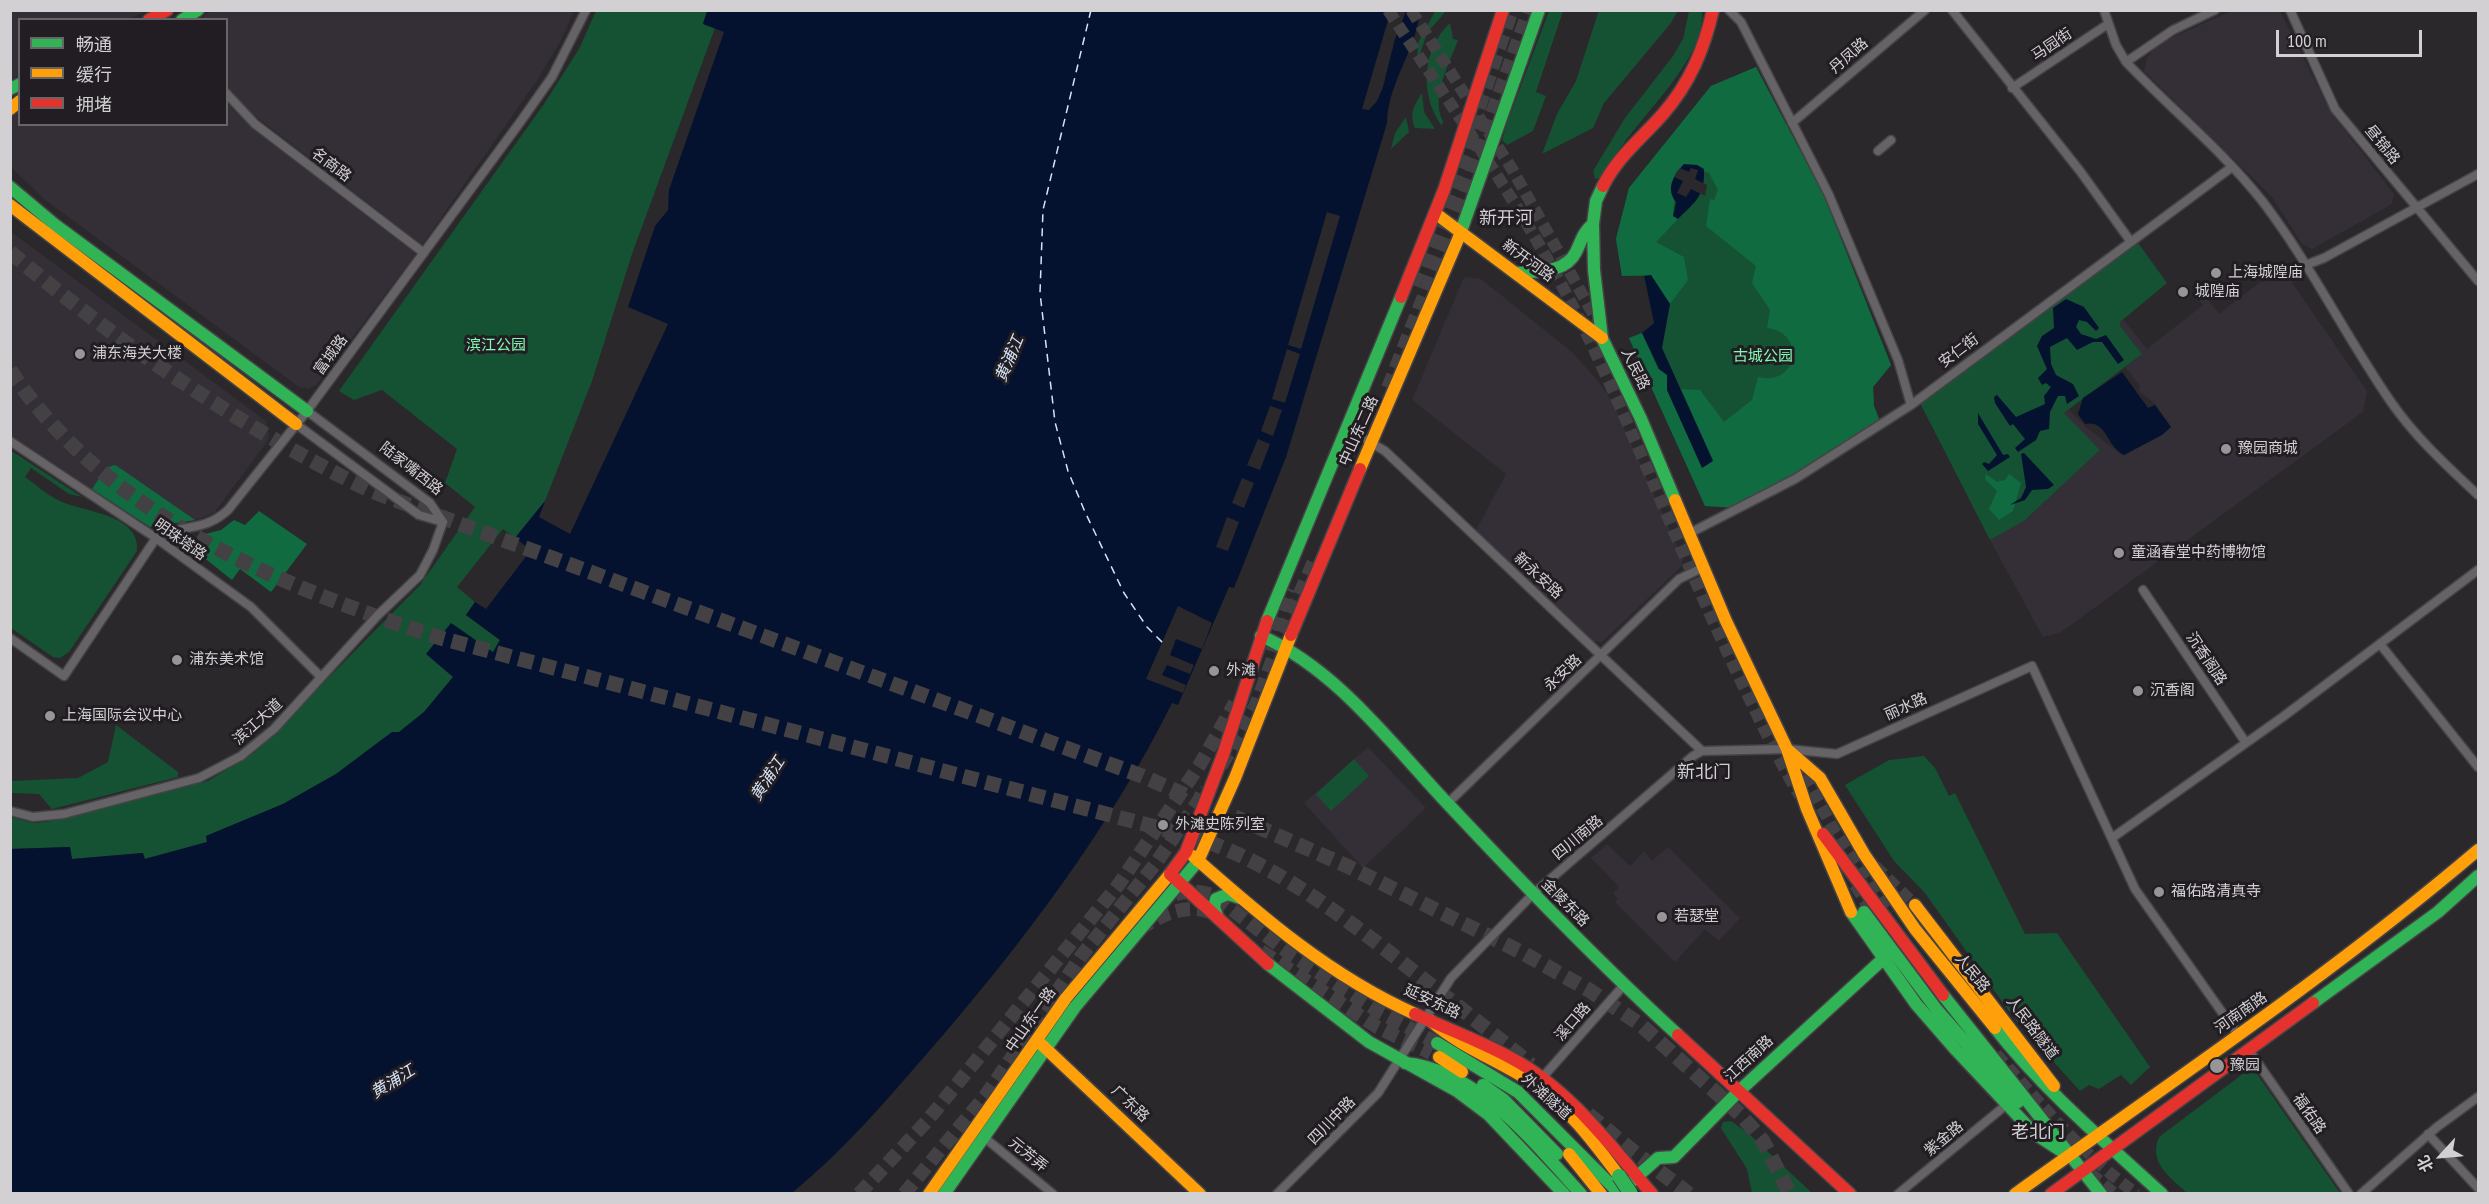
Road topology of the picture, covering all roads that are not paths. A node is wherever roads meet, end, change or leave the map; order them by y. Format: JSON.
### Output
{"nodes":[{"id":1,"x":167,"y":10,"type":"edge"},
{"id":2,"x":198,"y":10,"type":"edge"},
{"id":3,"x":586,"y":10,"type":"edge"},
{"id":4,"x":1503,"y":10,"type":"edge"},
{"id":5,"x":1539,"y":10,"type":"edge"},
{"id":6,"x":1713,"y":10,"type":"edge"},
{"id":7,"x":1730,"y":10,"type":"edge"},
{"id":8,"x":1925,"y":10,"type":"edge"},
{"id":9,"x":1952,"y":10,"type":"edge"},
{"id":10,"x":2104,"y":10,"type":"edge"},
{"id":11,"x":2215,"y":10,"type":"edge"},
{"id":12,"x":2290,"y":10,"type":"edge"},
{"id":13,"x":153,"y":18,"type":"edge"},
{"id":14,"x":184,"y":18,"type":"edge"},
{"id":15,"x":2108,"y":24,"type":"junction"},
{"id":16,"x":2126,"y":62,"type":"junction"},
{"id":17,"x":2012,"y":88,"type":"junction"},
{"id":18,"x":15,"y":93,"type":"edge"},
{"id":19,"x":228,"y":95,"type":"edge"},
{"id":20,"x":10,"y":109,"type":"edge"},
{"id":21,"x":1792,"y":123,"type":"junction"},
{"id":22,"x":1891,"y":140,"type":"dead end"},
{"id":23,"x":1878,"y":151,"type":"dead end"},
{"id":24,"x":2232,"y":167,"type":"junction"},
{"id":25,"x":2478,"y":174,"type":"edge"},
{"id":26,"x":12,"y":192,"type":"edge"},
{"id":27,"x":2416,"y":208,"type":"junction"},
{"id":28,"x":1435,"y":213,"type":"junction"},
{"id":29,"x":1593,"y":224,"type":"junction"},
{"id":30,"x":1461,"y":232,"type":"junction"},
{"id":31,"x":2131,"y":242,"type":"junction"},
{"id":32,"x":424,"y":253,"type":"junction"},
{"id":33,"x":2306,"y":265,"type":"junction"},
{"id":34,"x":1516,"y":273,"type":"junction"},
{"id":35,"x":2478,"y":281,"type":"edge"},
{"id":36,"x":1602,"y":338,"type":"junction"},
{"id":37,"x":1911,"y":405,"type":"junction"},
{"id":38,"x":307,"y":411,"type":"junction"},
{"id":39,"x":296,"y":424,"type":"junction"},
{"id":40,"x":1348,"y":429,"type":"junction"},
{"id":41,"x":10,"y":441,"type":"edge"},
{"id":42,"x":1373,"y":442,"type":"junction"},
{"id":43,"x":2478,"y":495,"type":"edge"},
{"id":44,"x":443,"y":522,"type":"junction"},
{"id":45,"x":1688,"y":534,"type":"junction"},
{"id":46,"x":156,"y":538,"type":"junction"},
{"id":47,"x":1702,"y":568,"type":"junction"},
{"id":48,"x":2478,"y":570,"type":"edge"},
{"id":49,"x":2143,"y":591,"type":"dead end"},
{"id":50,"x":1261,"y":636,"type":"junction"},
{"id":51,"x":10,"y":638,"type":"edge"},
{"id":52,"x":2380,"y":644,"type":"junction"},
{"id":53,"x":1286,"y":647,"type":"junction"},
{"id":54,"x":1602,"y":654,"type":"junction"},
{"id":55,"x":321,"y":677,"type":"junction"},
{"id":56,"x":2246,"y":743,"type":"junction"},
{"id":57,"x":1787,"y":748,"type":"junction"},
{"id":58,"x":1702,"y":751,"type":"junction"},
{"id":59,"x":2478,"y":767,"type":"edge"},
{"id":60,"x":1448,"y":803,"type":"junction"},
{"id":61,"x":1807,"y":809,"type":"junction"},
{"id":62,"x":10,"y":811,"type":"edge"},
{"id":63,"x":2112,"y":838,"type":"junction"},
{"id":64,"x":2478,"y":850,"type":"edge"},
{"id":65,"x":1186,"y":852,"type":"junction"},
{"id":66,"x":1198,"y":861,"type":"junction"},
{"id":67,"x":1170,"y":873,"type":"junction"},
{"id":68,"x":2478,"y":876,"type":"edge"},
{"id":69,"x":1180,"y":883,"type":"junction"},
{"id":70,"x":1533,"y":894,"type":"junction"},
{"id":71,"x":1241,"y":899,"type":"junction"},
{"id":72,"x":1915,"y":905,"type":"tunnel mouth"},
{"id":73,"x":1864,"y":912,"type":"dead end"},
{"id":74,"x":1221,"y":922,"type":"junction"},
{"id":75,"x":1883,"y":959,"type":"junction"},
{"id":76,"x":1624,"y":985,"type":"junction"},
{"id":77,"x":1427,"y":1019,"type":"junction"},
{"id":78,"x":2238,"y":1035,"type":"junction"},
{"id":79,"x":1041,"y":1044,"type":"junction"},
{"id":80,"x":2248,"y":1049,"type":"junction"},
{"id":81,"x":1437,"y":1050,"type":"junction"},
{"id":82,"x":1402,"y":1062,"type":"junction"},
{"id":83,"x":1533,"y":1082,"type":"junction"},
{"id":84,"x":1738,"y":1092,"type":"junction"},
{"id":85,"x":2478,"y":1096,"type":"edge"},
{"id":86,"x":1500,"y":1104,"type":"junction"},
{"id":87,"x":2007,"y":1105,"type":"junction"},
{"id":88,"x":2076,"y":1116,"type":"junction"},
{"id":89,"x":2428,"y":1134,"type":"junction"},
{"id":90,"x":2096,"y":1135,"type":"junction"},
{"id":91,"x":985,"y":1138,"type":"junction"},
{"id":92,"x":2111,"y":1149,"type":"junction"},
{"id":93,"x":2069,"y":1156,"type":"junction"},
{"id":94,"x":2082,"y":1171,"type":"junction"},
{"id":95,"x":1637,"y":1177,"type":"junction"},
{"id":96,"x":2478,"y":1188,"type":"edge"},
{"id":97,"x":2099,"y":1193,"type":"edge"},
{"id":98,"x":929,"y":1194,"type":"edge"},
{"id":99,"x":944,"y":1194,"type":"edge"},
{"id":100,"x":1053,"y":1194,"type":"edge"},
{"id":101,"x":1200,"y":1194,"type":"edge"},
{"id":102,"x":1277,"y":1194,"type":"edge"},
{"id":103,"x":1564,"y":1194,"type":"edge"},
{"id":104,"x":1581,"y":1194,"type":"edge"},
{"id":105,"x":1590,"y":1194,"type":"edge"},
{"id":106,"x":1601,"y":1194,"type":"edge"},
{"id":107,"x":1620,"y":1194,"type":"edge"},
{"id":108,"x":1631,"y":1194,"type":"edge"},
{"id":109,"x":1652,"y":1194,"type":"edge"},
{"id":110,"x":1850,"y":1194,"type":"edge"},
{"id":111,"x":1898,"y":1194,"type":"edge"},
{"id":112,"x":2015,"y":1194,"type":"edge"},
{"id":113,"x":2051,"y":1194,"type":"edge"},
{"id":114,"x":2162,"y":1194,"type":"edge"},
{"id":115,"x":2349,"y":1194,"type":"edge"},
{"id":116,"x":2361,"y":1194,"type":"edge"}],
"edges":[{"from":1,"to":13,"type":"main road"},
{"from":2,"to":14,"type":"main road"},
{"from":3,"to":32,"type":"street","name":"富城路"},
{"from":4,"to":28,"type":"main road","name":"中山东二路"},
{"from":5,"to":30,"type":"main road","name":"中山东二路"},
{"from":6,"to":29,"type":"main road","name":"人民路"},
{"from":7,"to":21,"type":"street"},
{"from":8,"to":21,"type":"street","name":"丹凤路"},
{"from":9,"to":17,"type":"street"},
{"from":10,"to":15,"type":"street"},
{"from":11,"to":16,"type":"street"},
{"from":12,"to":27,"type":"street","name":"昼锦路"},
{"from":15,"to":16,"type":"street"},
{"from":15,"to":17,"type":"street","name":"马园街"},
{"from":16,"to":24,"type":"street"},
{"from":17,"to":31,"type":"street"},
{"from":18,"to":20,"type":"main road"},
{"from":19,"to":32,"type":"street","name":"名商路"},
{"from":21,"to":37,"type":"street"},
{"from":22,"to":23,"type":"street"},
{"from":24,"to":31,"type":"street","name":"安仁街"},
{"from":24,"to":33,"type":"street"},
{"from":25,"to":27,"type":"street"},
{"from":26,"to":38,"type":"main road","name":"陆家嘴西路"},
{"from":26,"to":39,"type":"main road","name":"陆家嘴西路"},
{"from":27,"to":33,"type":"street"},
{"from":27,"to":35,"type":"street","name":"昼锦路"},
{"from":28,"to":30,"type":"main road","name":"新开河路"},
{"from":28,"to":40,"type":"main road","name":"中山东二路"},
{"from":29,"to":34,"type":"main road"},
{"from":29,"to":36,"type":"main road","name":"人民路"},
{"from":30,"to":34,"type":"main road","name":"新开河路"},
{"from":30,"to":42,"type":"main road","name":"中山东二路"},
{"from":31,"to":37,"type":"street","name":"安仁街"},
{"from":32,"to":38,"type":"street","name":"富城路"},
{"from":33,"to":43,"type":"street"},
{"from":34,"to":36,"type":"main road","name":"新开河路"},
{"from":36,"to":45,"type":"main road","name":"人民路"},
{"from":37,"to":45,"type":"street","name":"安仁街"},
{"from":38,"to":39,"type":"street","name":"富城路"},
{"from":38,"to":44,"type":"street","name":"陆家嘴西路"},
{"from":39,"to":44,"type":"street","name":"陆家嘴西路"},
{"from":39,"to":46,"type":"street","name":"富城路"},
{"from":40,"to":42,"type":"street","name":"新永安路"},
{"from":40,"to":50,"type":"main road","name":"中山东二路"},
{"from":41,"to":46,"type":"street","name":"明珠塔路"},
{"from":42,"to":53,"type":"main road","name":"中山东二路"},
{"from":42,"to":54,"type":"street","name":"新永安路"},
{"from":44,"to":55,"type":"street","name":"滨江大道"},
{"from":45,"to":47,"type":"main road","name":"人民路"},
{"from":46,"to":51,"type":"street"},
{"from":46,"to":55,"type":"street","name":"明珠塔路"},
{"from":47,"to":54,"type":"street","name":"永安路"},
{"from":47,"to":57,"type":"main road","name":"人民路"},
{"from":48,"to":52,"type":"street"},
{"from":49,"to":56,"type":"street","name":"沉香阁路"},
{"from":50,"to":53,"type":"main road","name":"金陵东路"},
{"from":50,"to":65,"type":"main road","name":"中山东二路"},
{"from":52,"to":56,"type":"street"},
{"from":52,"to":59,"type":"street"},
{"from":53,"to":60,"type":"main road","name":"金陵东路"},
{"from":53,"to":66,"type":"main road","name":"中山东二路"},
{"from":54,"to":58,"type":"street","name":"新永安路"},
{"from":54,"to":60,"type":"street","name":"永安路"},
{"from":55,"to":62,"type":"street","name":"滨江大道"},
{"from":56,"to":63,"type":"street"},
{"from":57,"to":58,"type":"street"},
{"from":57,"to":61,"type":"main road","name":"人民路"},
{"from":57,"to":63,"type":"street","name":"丽水路"},
{"from":57,"to":88,"type":"main road","name":"人民路"},
{"from":58,"to":70,"type":"street","name":"四川南路"},
{"from":60,"to":70,"type":"main road","name":"金陵东路"},
{"from":61,"to":75,"type":"main road","name":"人民路"},
{"from":61,"to":93,"type":"main road","name":"人民路"},
{"from":63,"to":78,"type":"street"},
{"from":64,"to":78,"type":"main road","name":"河南南路"},
{"from":65,"to":66,"type":"main road","name":"延安东路"},
{"from":65,"to":67,"type":"main road","name":"中山东一路"},
{"from":66,"to":69,"type":"main road","name":"中山东一路"},
{"from":66,"to":71,"type":"main road","name":"延安东路"},
{"from":67,"to":69,"type":"main road"},
{"from":67,"to":79,"type":"main road","name":"中山东一路"},
{"from":68,"to":80,"type":"main road"},
{"from":69,"to":74,"type":"main road"},
{"from":69,"to":79,"type":"main road","name":"中山东一路"},
{"from":70,"to":76,"type":"main road","name":"金陵东路"},
{"from":70,"to":77,"type":"street","name":"四川南路"},
{"from":71,"to":74,"type":"main road"},
{"from":71,"to":77,"type":"main road","name":"延安东路"},
{"from":72,"to":88,"type":"main road","name":"人民路隧道"},
{"from":73,"to":93,"type":"main road"},
{"from":74,"to":82,"type":"main road"},
{"from":75,"to":84,"type":"main road","name":"江西南路"},
{"from":75,"to":87,"type":"main road","name":"人民路"},
{"from":76,"to":83,"type":"street","name":"溪口路"},
{"from":76,"to":84,"type":"main road","name":"金陵东路"},
{"from":77,"to":82,"type":"street","name":"四川中路"},
{"from":77,"to":83,"type":"main road","name":"延安东路"},
{"from":78,"to":90,"type":"main road","name":"河南南路"},
{"from":79,"to":91,"type":"main road","name":"中山东一路"},
{"from":79,"to":98,"type":"main road","name":"中山东一路"},
{"from":79,"to":101,"type":"main road","name":"广东路"},
{"from":80,"to":92,"type":"main road"},
{"from":80,"to":115,"type":"street","name":"福佑路"},
{"from":81,"to":83,"type":"main road"},
{"from":81,"to":86,"type":"main road"},
{"from":81,"to":106,"type":"main road","name":"外滩隧道"},
{"from":81,"to":107,"type":"main road","name":"外滩隧道"},
{"from":82,"to":86,"type":"main road"},
{"from":82,"to":102,"type":"street","name":"四川中路"},
{"from":82,"to":103,"type":"main road"},
{"from":83,"to":95,"type":"main road"},
{"from":83,"to":108,"type":"main road","bridge":true},
{"from":84,"to":95,"type":"main road","name":"江西南路"},
{"from":84,"to":110,"type":"main road","name":"金陵东路"},
{"from":85,"to":89,"type":"street"},
{"from":86,"to":104,"type":"main road"},
{"from":86,"to":105,"type":"main road"},
{"from":87,"to":93,"type":"main road","name":"人民路"},
{"from":87,"to":111,"type":"street","name":"紫金路"},
{"from":88,"to":90,"type":"main road","name":"人民路"},
{"from":89,"to":96,"type":"street"},
{"from":89,"to":116,"type":"street"},
{"from":90,"to":92,"type":"main road","name":"人民路"},
{"from":90,"to":93,"type":"main road","name":"河南南路"},
{"from":91,"to":99,"type":"main road","name":"中山东一路"},
{"from":91,"to":100,"type":"street","name":"元芳弄"},
{"from":92,"to":94,"type":"main road"},
{"from":92,"to":114,"type":"main road","name":"人民路"},
{"from":93,"to":94,"type":"main road","name":"人民路"},
{"from":93,"to":112,"type":"main road","name":"河南南路"},
{"from":94,"to":97,"type":"main road","name":"人民路"},
{"from":94,"to":113,"type":"main road"},
{"from":95,"to":107,"type":"main road","name":"江西南路"},
{"from":95,"to":109,"type":"main road"}]}
